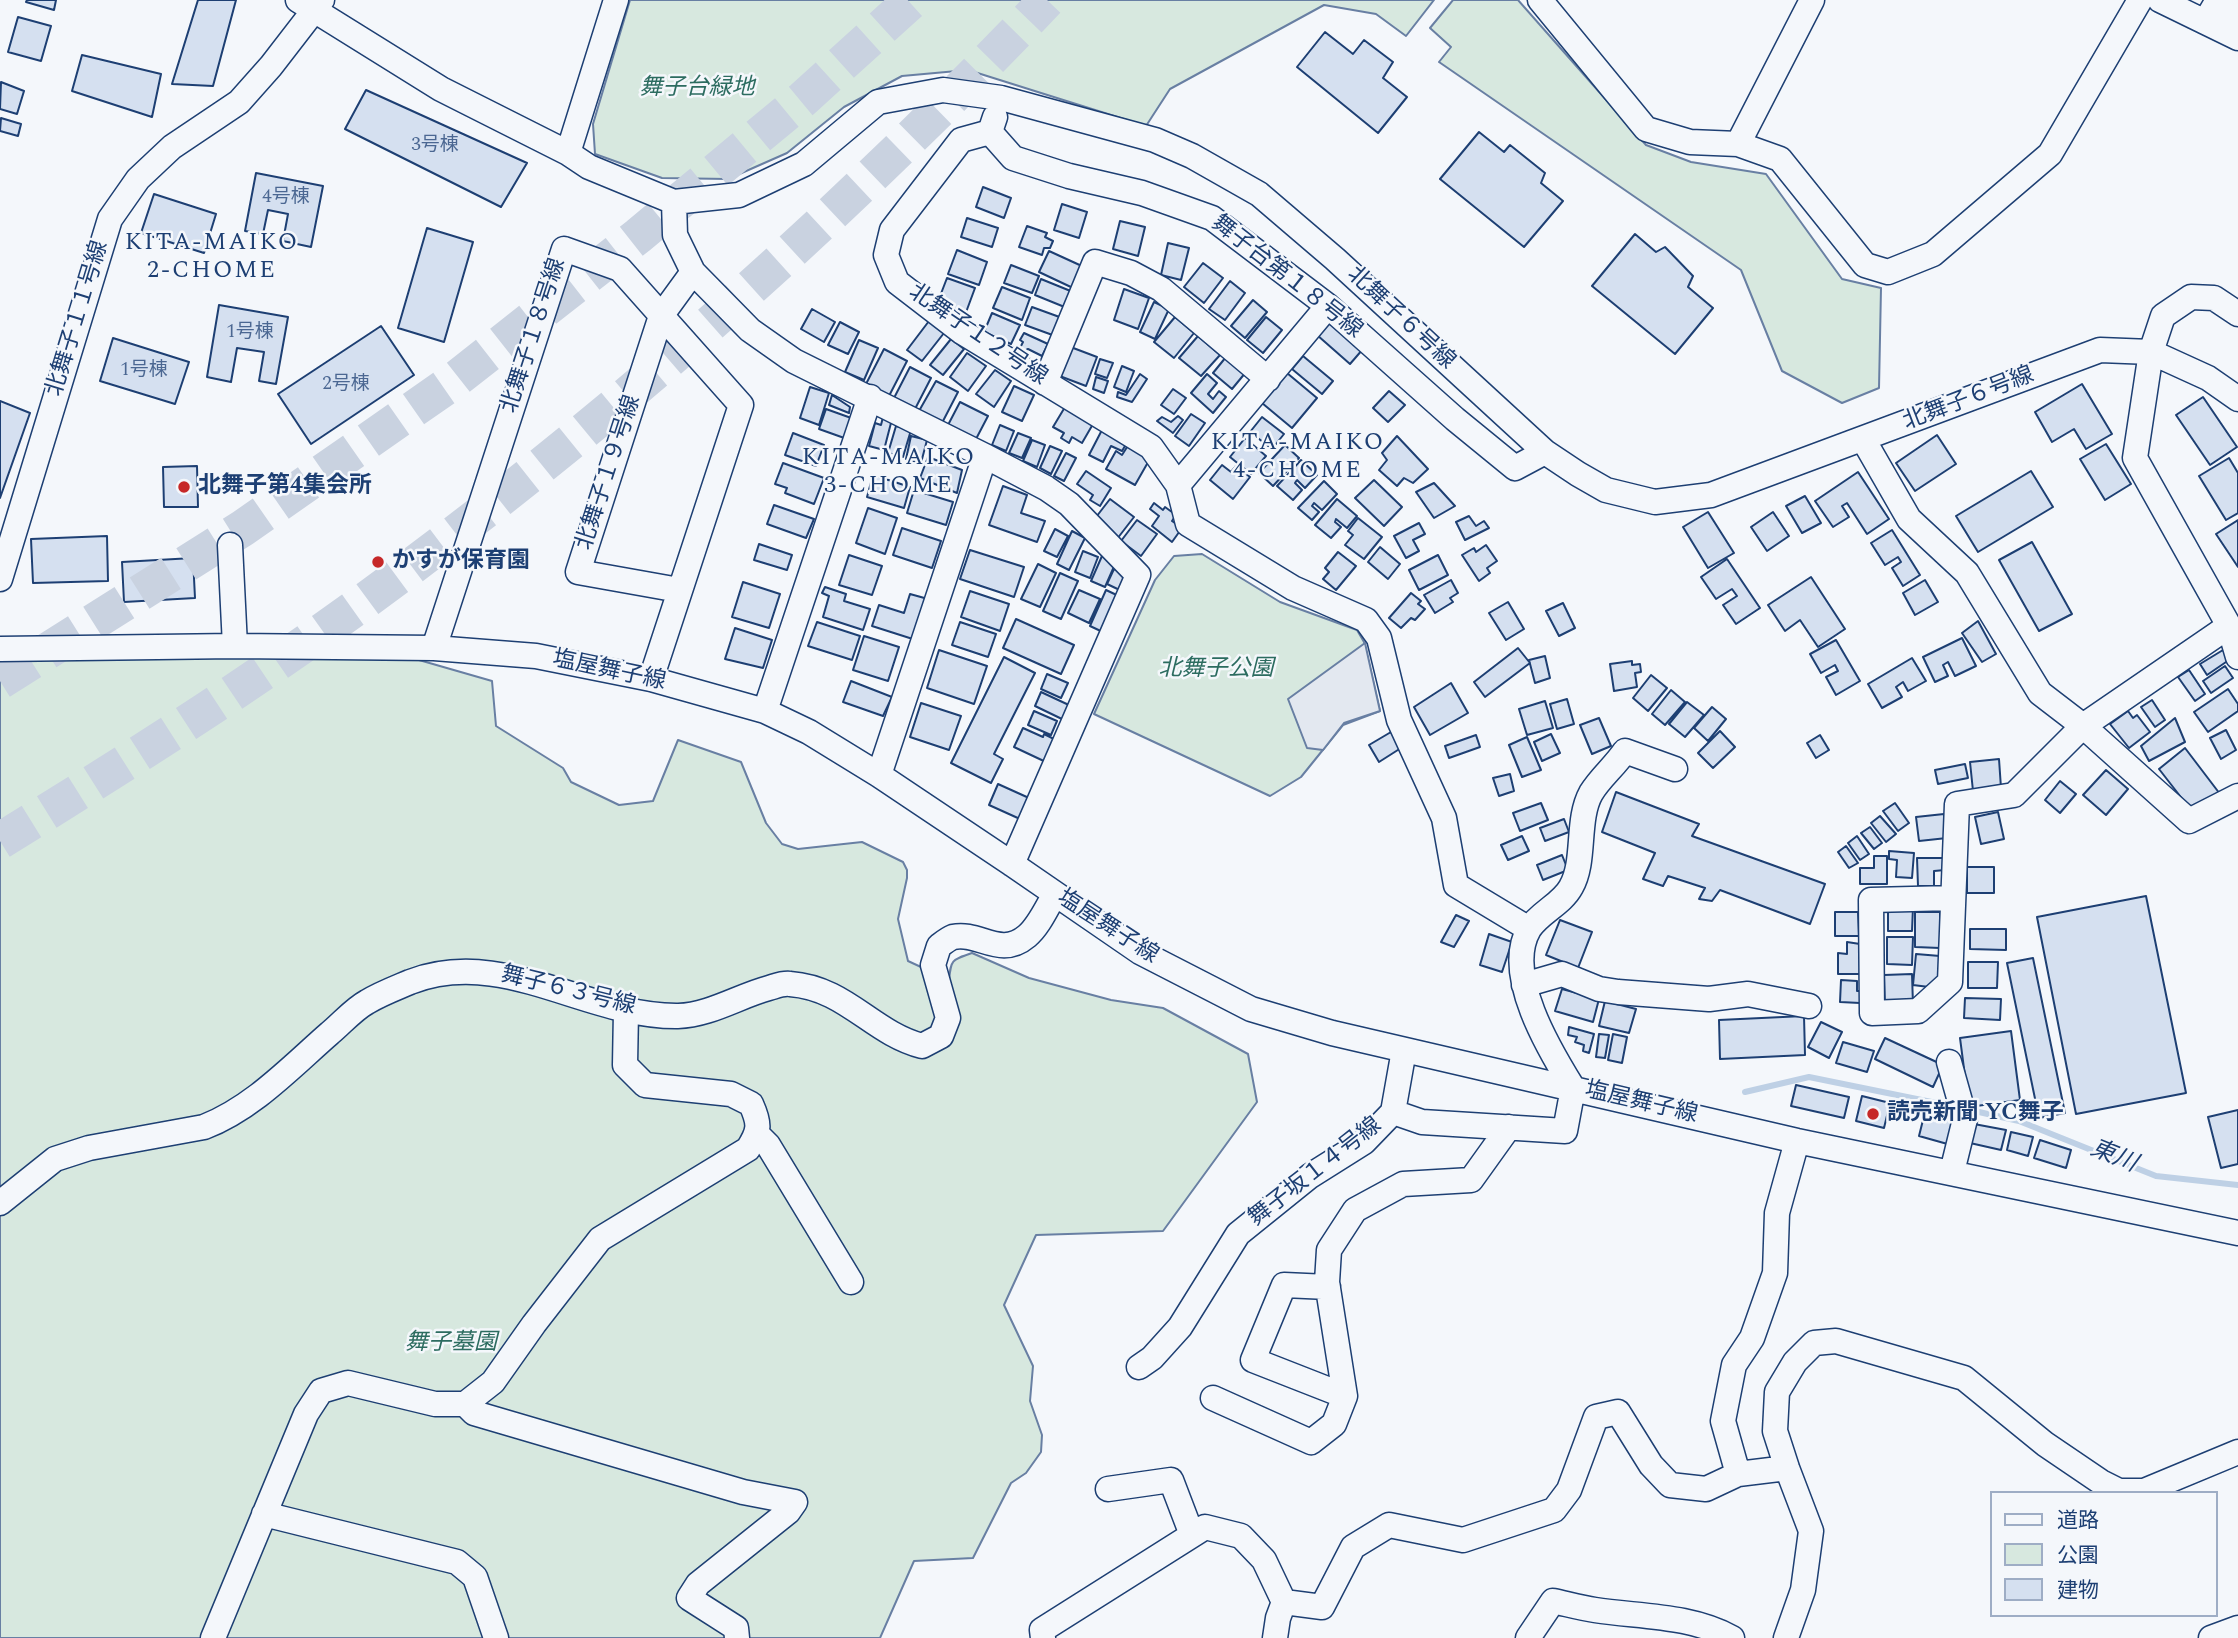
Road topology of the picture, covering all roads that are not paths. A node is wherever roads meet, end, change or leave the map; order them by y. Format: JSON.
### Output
{"nodes":[{"id":1,"x":616,"y":0,"type":"edge"},
{"id":2,"x":1540,"y":0,"type":"edge"},
{"id":3,"x":1812,"y":0,"type":"edge"},
{"id":4,"x":2140,"y":0,"type":"edge"},
{"id":5,"x":2161,"y":0,"type":"edge"},
{"id":6,"x":2218,"y":0,"type":"edge"},
{"id":7,"x":311,"y":4,"type":"edge"},
{"id":8,"x":2238,"y":4,"type":"edge"},
{"id":9,"x":2221,"y":30,"type":"edge"},
{"id":10,"x":1001,"y":98,"type":"junction"},
{"id":11,"x":990,"y":132,"type":"junction"},
{"id":12,"x":1738,"y":144,"type":"junction"},
{"id":13,"x":568,"y":153,"type":"junction"},
{"id":14,"x":674,"y":202,"type":"junction"},
{"id":15,"x":693,"y":272,"type":"junction"},
{"id":16,"x":1328,"y":306,"type":"junction"},
{"id":17,"x":2238,"y":314,"type":"edge"},
{"id":18,"x":661,"y":316,"type":"junction"},
{"id":19,"x":2151,"y":352,"type":"junction"},
{"id":20,"x":1268,"y":379,"type":"junction"},
{"id":21,"x":1045,"y":383,"type":"junction"},
{"id":22,"x":870,"y":397,"type":"junction"},
{"id":23,"x":2238,"y":399,"type":"edge"},
{"id":24,"x":1863,"y":439,"type":"junction"},
{"id":25,"x":1545,"y":452,"type":"junction"},
{"id":26,"x":985,"y":456,"type":"junction"},
{"id":27,"x":1178,"y":485,"type":"junction"},
{"id":28,"x":230,"y":545,"type":"dead end"},
{"id":29,"x":0,"y":579,"type":"edge"},
{"id":30,"x":679,"y":590,"type":"junction"},
{"id":31,"x":2229,"y":626,"type":"junction"},
{"id":32,"x":235,"y":646,"type":"junction"},
{"id":33,"x":434,"y":648,"type":"junction"},
{"id":34,"x":0,"y":649,"type":"edge"},
{"id":35,"x":2238,"y":657,"type":"edge"},
{"id":36,"x":651,"y":679,"type":"junction"},
{"id":37,"x":765,"y":710,"type":"junction"},
{"id":38,"x":2083,"y":726,"type":"junction"},
{"id":39,"x":1675,"y":769,"type":"dead end"},
{"id":40,"x":879,"y":775,"type":"junction"},
{"id":41,"x":2238,"y":796,"type":"edge"},
{"id":42,"x":1012,"y":864,"type":"junction"},
{"id":43,"x":1055,"y":894,"type":"junction"},
{"id":44,"x":1953,"y":898,"type":"junction"},
{"id":45,"x":1530,"y":929,"type":"junction"},
{"id":46,"x":1524,"y":985,"type":"junction"},
{"id":47,"x":1809,"y":1006,"type":"dead end"},
{"id":48,"x":626,"y":1011,"type":"junction"},
{"id":49,"x":1404,"y":1050,"type":"junction"},
{"id":50,"x":1949,"y":1062,"type":"dead end"},
{"id":51,"x":1573,"y":1088,"type":"junction"},
{"id":52,"x":1393,"y":1112,"type":"junction"},
{"id":53,"x":1509,"y":1127,"type":"junction"},
{"id":54,"x":757,"y":1134,"type":"junction"},
{"id":55,"x":1797,"y":1140,"type":"junction"},
{"id":56,"x":1952,"y":1172,"type":"junction"},
{"id":57,"x":0,"y":1203,"type":"edge"},
{"id":58,"x":2238,"y":1233,"type":"edge"},
{"id":59,"x":851,"y":1282,"type":"dead end"},
{"id":60,"x":1328,"y":1287,"type":"junction"},
{"id":61,"x":1139,"y":1367,"type":"dead end"},
{"id":62,"x":1345,"y":1396,"type":"junction"},
{"id":63,"x":1213,"y":1398,"type":"dead end"},
{"id":64,"x":465,"y":1404,"type":"junction"},
{"id":65,"x":2238,"y":1452,"type":"edge"},
{"id":66,"x":1787,"y":1468,"type":"junction"},
{"id":67,"x":1738,"y":1474,"type":"junction"},
{"id":68,"x":1108,"y":1489,"type":"dead end"},
{"id":69,"x":2119,"y":1491,"type":"edge"},
{"id":70,"x":2146,"y":1491,"type":"edge"},
{"id":71,"x":264,"y":1514,"type":"junction"},
{"id":72,"x":1192,"y":1535,"type":"junction"},
{"id":73,"x":1284,"y":1602,"type":"junction"},
{"id":74,"x":2238,"y":1628,"type":"edge"},
{"id":75,"x":213,"y":1638,"type":"edge"},
{"id":76,"x":496,"y":1638,"type":"edge"},
{"id":77,"x":737,"y":1638,"type":"edge"},
{"id":78,"x":1043,"y":1638,"type":"edge"},
{"id":79,"x":1275,"y":1638,"type":"edge"},
{"id":80,"x":1528,"y":1638,"type":"edge"},
{"id":81,"x":1732,"y":1638,"type":"edge"},
{"id":82,"x":1786,"y":1638,"type":"edge"},
{"id":83,"x":2211,"y":1638,"type":"edge"}],
"edges":[{"from":1,"to":13,"type":"street"},
{"from":2,"to":12,"type":"street"},
{"from":3,"to":12,"type":"street"},
{"from":4,"to":12,"type":"street"},
{"from":5,"to":9,"type":"street"},
{"from":6,"to":9,"type":"street"},
{"from":7,"to":13,"type":"street","name":"北舞子６号線"},
{"from":7,"to":29,"type":"street","name":"北舞子１１号線"},
{"from":8,"to":9,"type":"street"},
{"from":10,"to":11,"type":"street"},
{"from":10,"to":14,"type":"street","name":"北舞子６号線"},
{"from":10,"to":25,"type":"street","name":"北舞子６号線"},
{"from":11,"to":16,"type":"street","name":"舞子台第１８号線"},
{"from":11,"to":21,"type":"street","name":"北舞子１２号線"},
{"from":13,"to":14,"type":"street","name":"北舞子６号線"},
{"from":14,"to":15,"type":"street"},
{"from":15,"to":18,"type":"street"},
{"from":15,"to":22,"type":"street"},
{"from":16,"to":20,"type":"street"},
{"from":16,"to":25,"type":"street","name":"舞子台第１８号線"},
{"from":17,"to":19,"type":"street"},
{"from":18,"to":30,"type":"street","name":"北舞子１８号線"},
{"from":18,"to":30,"type":"street","name":"北舞子１９号線"},
{"from":18,"to":33,"type":"street","name":"北舞子１８号線"},
{"from":19,"to":23,"type":"street","name":"北舞子６号線"},
{"from":19,"to":24,"type":"street","name":"北舞子６号線"},
{"from":19,"to":31,"type":"street"},
{"from":20,"to":21,"type":"street"},
{"from":20,"to":27,"type":"street"},
{"from":21,"to":27,"type":"street","name":"北舞子１２号線"},
{"from":22,"to":26,"type":"street"},
{"from":22,"to":37,"type":"street"},
{"from":24,"to":25,"type":"street","name":"北舞子６号線"},
{"from":24,"to":38,"type":"street"},
{"from":26,"to":40,"type":"street"},
{"from":26,"to":42,"type":"street"},
{"from":27,"to":45,"type":"street"},
{"from":28,"to":32,"type":"street"},
{"from":30,"to":36,"type":"street","name":"北舞子１８号線"},
{"from":31,"to":35,"type":"street"},
{"from":31,"to":38,"type":"street"},
{"from":32,"to":33,"type":"street","name":"塩屋舞子線"},
{"from":32,"to":34,"type":"street","name":"塩屋舞子線"},
{"from":33,"to":36,"type":"street","name":"塩屋舞子線"},
{"from":36,"to":37,"type":"street","name":"塩屋舞子線"},
{"from":37,"to":40,"type":"street","name":"塩屋舞子線"},
{"from":38,"to":41,"type":"street"},
{"from":38,"to":44,"type":"street"},
{"from":39,"to":45,"type":"street"},
{"from":40,"to":42,"type":"street","name":"塩屋舞子線"},
{"from":42,"to":43,"type":"street","name":"塩屋舞子線"},
{"from":43,"to":48,"type":"street","name":"舞子６３号線"},
{"from":43,"to":49,"type":"street","name":"塩屋舞子線"},
{"from":44,"to":44,"type":"street"},
{"from":45,"to":46,"type":"street"},
{"from":46,"to":47,"type":"street"},
{"from":46,"to":51,"type":"street"},
{"from":48,"to":54,"type":"street"},
{"from":48,"to":57,"type":"street","name":"舞子６３号線"},
{"from":49,"to":51,"type":"street","name":"塩屋舞子線"},
{"from":49,"to":52,"type":"street"},
{"from":50,"to":56,"type":"street"},
{"from":51,"to":53,"type":"street"},
{"from":51,"to":55,"type":"street","name":"塩屋舞子線"},
{"from":52,"to":53,"type":"street"},
{"from":52,"to":61,"type":"street","name":"舞子坂１４号線"},
{"from":53,"to":60,"type":"street"},
{"from":54,"to":59,"type":"street"},
{"from":54,"to":64,"type":"street"},
{"from":55,"to":56,"type":"street","name":"塩屋舞子線"},
{"from":55,"to":67,"type":"street"},
{"from":56,"to":58,"type":"street","name":"塩屋舞子線"},
{"from":60,"to":62,"type":"street"},
{"from":60,"to":62,"type":"street"},
{"from":62,"to":63,"type":"street"},
{"from":64,"to":71,"type":"street"},
{"from":64,"to":77,"type":"street"},
{"from":65,"to":70,"type":"street"},
{"from":66,"to":67,"type":"street"},
{"from":66,"to":69,"type":"street"},
{"from":66,"to":82,"type":"street"},
{"from":67,"to":73,"type":"street"},
{"from":68,"to":72,"type":"street"},
{"from":71,"to":75,"type":"street"},
{"from":71,"to":76,"type":"street"},
{"from":72,"to":73,"type":"street"},
{"from":72,"to":78,"type":"street"},
{"from":73,"to":79,"type":"street"},
{"from":74,"to":83,"type":"street"},
{"from":80,"to":81,"type":"street"}]}
